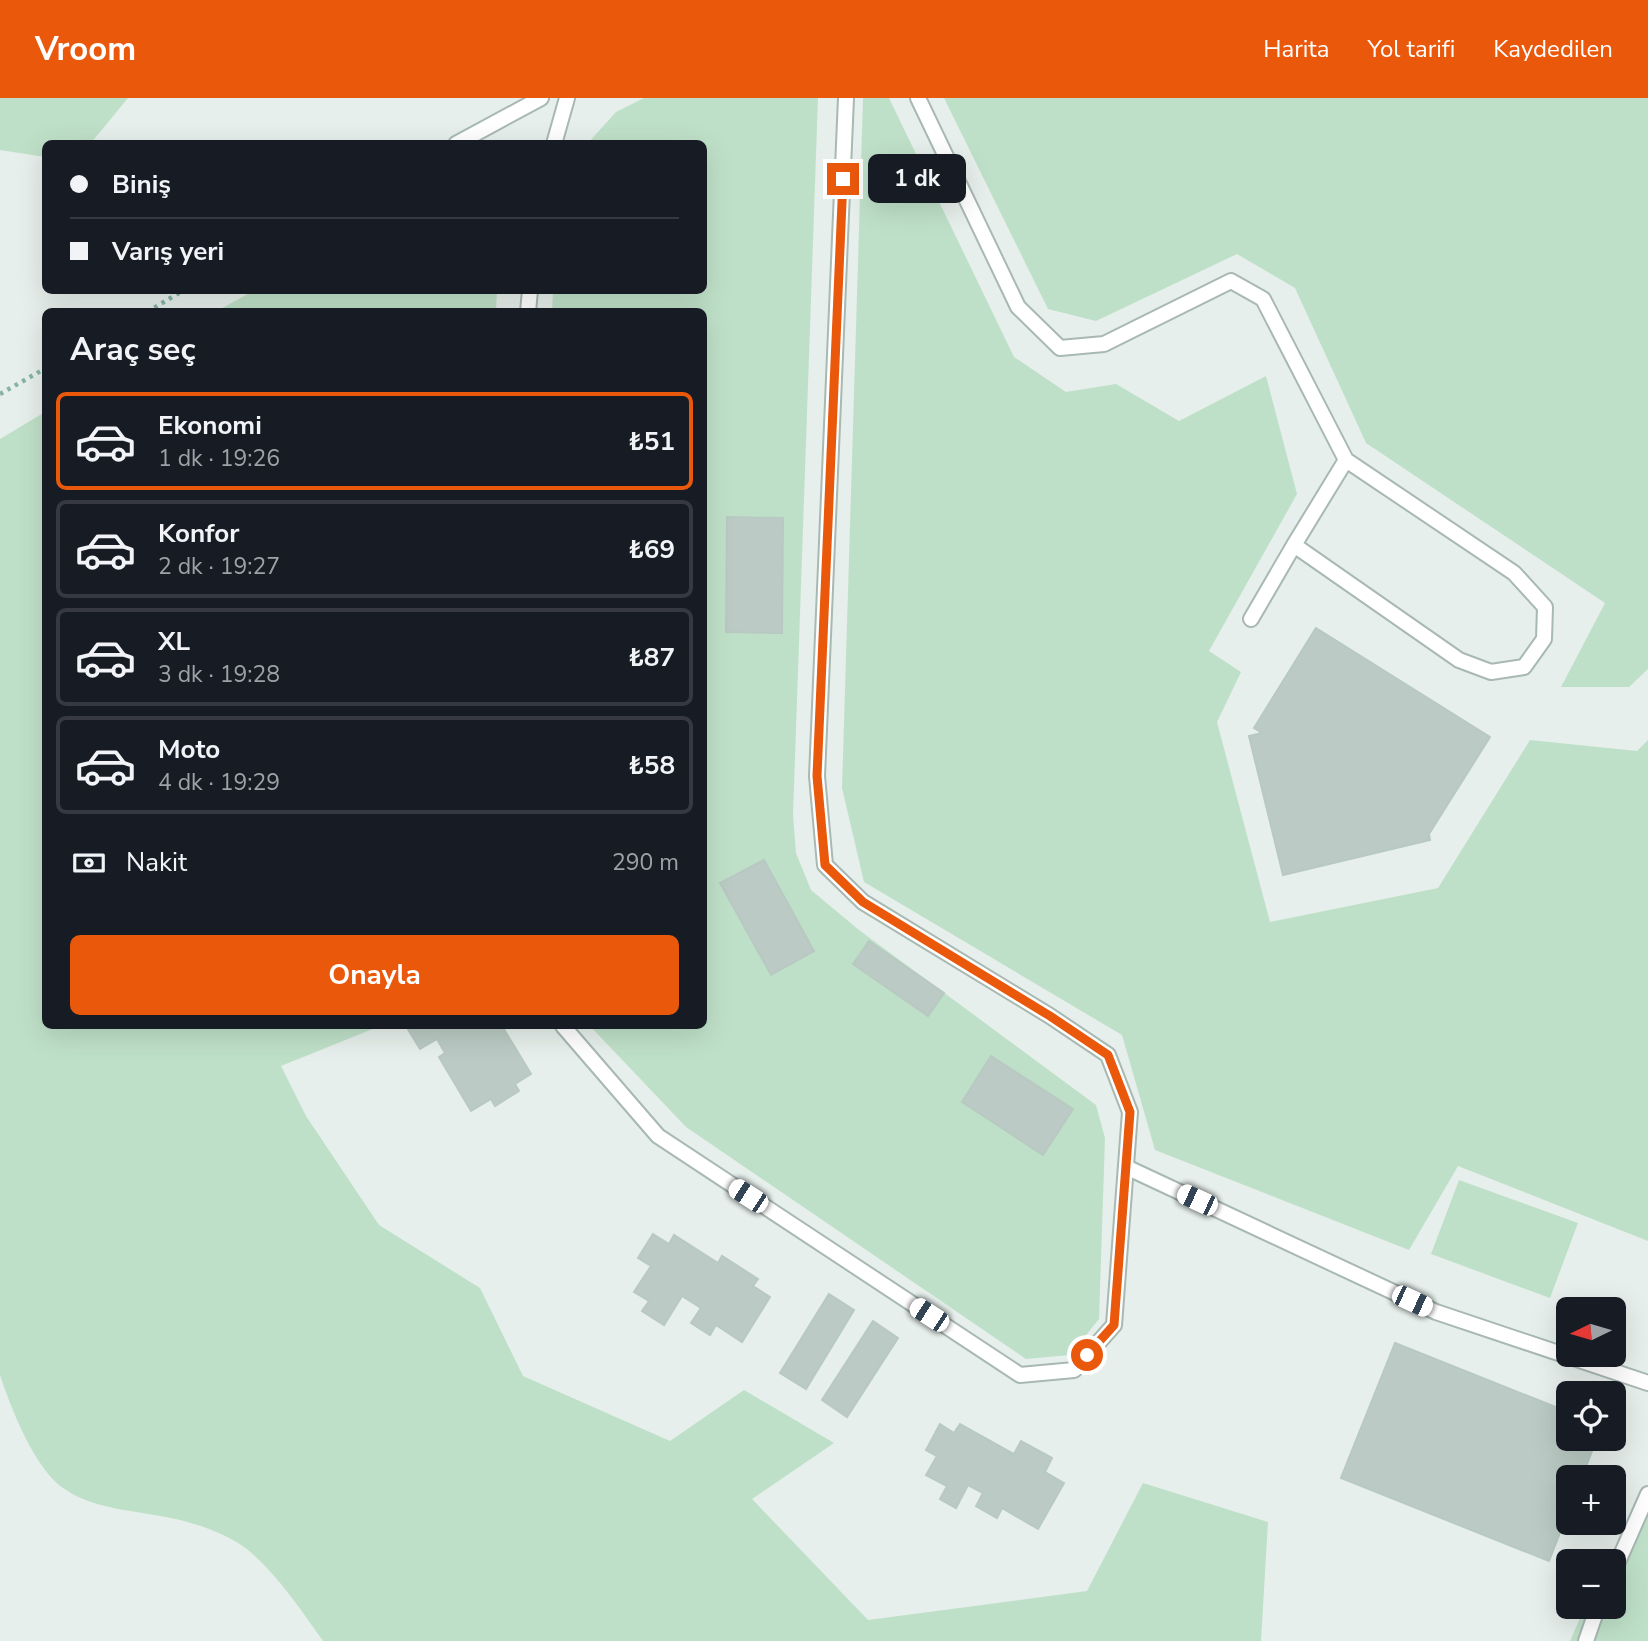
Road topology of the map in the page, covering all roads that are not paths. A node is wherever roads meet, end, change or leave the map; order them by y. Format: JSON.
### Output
{"nodes":[{"id":1,"x":541,"y":98,"type":"edge"},
{"id":2,"x":567,"y":98,"type":"edge"},
{"id":3,"x":846,"y":98,"type":"edge"},
{"id":4,"x":918,"y":98,"type":"edge"},
{"id":5,"x":463,"y":140,"type":"edge"},
{"id":6,"x":555,"y":140,"type":"edge"},
{"id":7,"x":1346,"y":460,"type":"junction"},
{"id":8,"x":1294,"y":545,"type":"junction"},
{"id":9,"x":1251,"y":619,"type":"dead end"},
{"id":10,"x":566,"y":1029,"type":"edge"},
{"id":11,"x":1126,"y":1167,"type":"junction"},
{"id":12,"x":1648,"y":1383,"type":"edge"},
{"id":13,"x":1648,"y":1494,"type":"edge"},
{"id":14,"x":1624,"y":1549,"type":"edge"},
{"id":15,"x":1594,"y":1619,"type":"edge"},
{"id":16,"x":1586,"y":1641,"type":"edge"}],
"edges":[{"from":1,"to":5,"type":"lane"},
{"from":2,"to":6,"type":"lane"},
{"from":3,"to":11,"type":"lane"},
{"from":4,"to":7,"type":"lane"},
{"from":7,"to":8,"type":"lane"},
{"from":7,"to":8,"type":"lane"},
{"from":8,"to":9,"type":"lane"},
{"from":10,"to":11,"type":"lane"},
{"from":11,"to":12,"type":"lane"},
{"from":13,"to":14,"type":"lane"},
{"from":15,"to":16,"type":"lane"}]}
